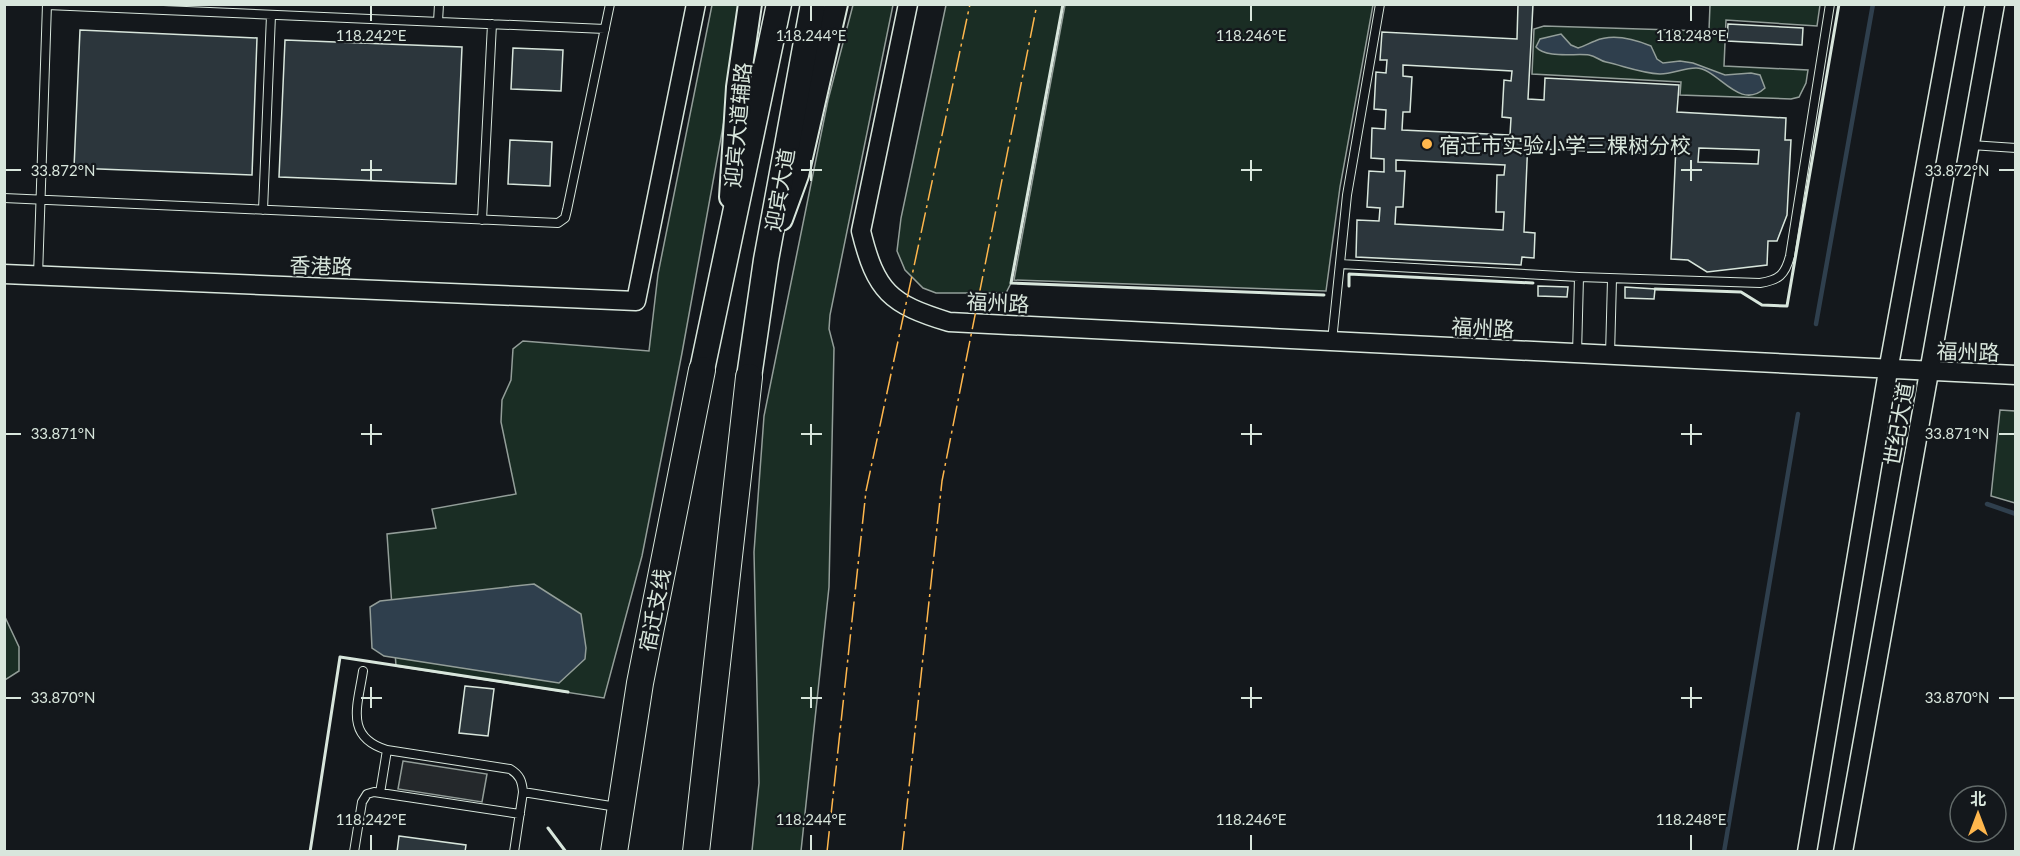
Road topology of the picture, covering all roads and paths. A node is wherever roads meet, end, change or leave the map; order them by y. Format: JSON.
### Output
{"nodes":[{"id":1,"x":284,"y":4,"type":"edge"},
{"id":2,"x":439,"y":4,"type":"edge"},
{"id":3,"x":610,"y":4,"type":"edge"},
{"id":4,"x":696,"y":4,"type":"edge"},
{"id":5,"x":750,"y":4,"type":"edge"},
{"id":6,"x":763,"y":4,"type":"edge"},
{"id":7,"x":778,"y":4,"type":"edge"},
{"id":8,"x":813,"y":4,"type":"edge"},
{"id":9,"x":820,"y":4,"type":"edge"},
{"id":10,"x":836,"y":4,"type":"edge"},
{"id":11,"x":908,"y":4,"type":"edge"},
{"id":12,"x":1380,"y":4,"type":"edge"},
{"id":13,"x":1830,"y":4,"type":"edge"},
{"id":14,"x":1955,"y":4,"type":"edge"},
{"id":15,"x":1995,"y":4,"type":"edge"},
{"id":16,"x":47,"y":5,"type":"edge"},
{"id":17,"x":175,"y":8,"type":"edge"},
{"id":18,"x":271,"y":15,"type":"junction"},
{"id":19,"x":283,"y":15,"type":"junction"},
{"id":20,"x":438,"y":22,"type":"junction"},
{"id":21,"x":492,"y":24,"type":"junction"},
{"id":22,"x":604,"y":29,"type":"junction"},
{"id":23,"x":799,"y":73,"type":"junction"},
{"id":24,"x":1971,"y":145,"type":"junction"},
{"id":25,"x":2016,"y":148,"type":"edge"},
{"id":26,"x":4,"y":198,"type":"edge"},
{"id":27,"x":40,"y":200,"type":"junction"},
{"id":28,"x":263,"y":210,"type":"junction"},
{"id":29,"x":483,"y":220,"type":"junction"},
{"id":30,"x":727,"y":246,"type":"junction"},
{"id":31,"x":766,"y":260,"type":"junction"},
{"id":32,"x":1340,"y":264,"type":"junction"},
{"id":33,"x":4,"y":274,"type":"edge"},
{"id":34,"x":38,"y":276,"type":"junction"},
{"id":35,"x":1579,"y":278,"type":"junction"},
{"id":36,"x":1612,"y":279,"type":"junction"},
{"id":37,"x":1332,"y":342,"type":"junction"},
{"id":38,"x":1577,"y":354,"type":"junction"},
{"id":39,"x":1610,"y":356,"type":"junction"},
{"id":40,"x":702,"y":370,"type":"joint"},
{"id":41,"x":1888,"y":371,"type":"junction"},
{"id":42,"x":1930,"y":372,"type":"junction"},
{"id":43,"x":2016,"y":375,"type":"edge"},
{"id":44,"x":749,"y":377,"type":"joint"},
{"id":45,"x":363,"y":671,"type":"dead end"},
{"id":46,"x":387,"y":750,"type":"junction"},
{"id":47,"x":523,"y":792,"type":"junction"},
{"id":48,"x":380,"y":793,"type":"junction"},
{"id":49,"x":621,"y":807,"type":"junction"},
{"id":50,"x":520,"y":814,"type":"junction"},
{"id":51,"x":354,"y":852,"type":"edge"},
{"id":52,"x":514,"y":852,"type":"edge"},
{"id":53,"x":614,"y":852,"type":"edge"},
{"id":54,"x":696,"y":852,"type":"edge"},
{"id":55,"x":1807,"y":852,"type":"edge"},
{"id":56,"x":1842,"y":852,"type":"edge"}],
"edges":[{"from":1,"to":19,"type":"lane"},
{"from":2,"to":20,"type":"lane"},
{"from":3,"to":22,"type":"lane"},
{"from":4,"to":34,"type":"street","name":"香港路"},
{"from":5,"to":30,"type":"main road","name":"迎宾大道辅路"},
{"from":6,"to":30,"type":"highway"},
{"from":7,"to":30,"type":"highway","name":"迎宾大道"},
{"from":8,"to":23,"type":"highway","name":"迎宾大道"},
{"from":9,"to":23,"type":"highway"},
{"from":10,"to":31,"type":"main road"},
{"from":11,"to":37,"type":"street","name":"福州路"},
{"from":12,"to":32,"type":"lane"},
{"from":13,"to":36,"type":"lane"},
{"from":14,"to":41,"type":"street","name":"世纪大道"},
{"from":15,"to":24,"type":"street","name":"世纪大道"},
{"from":16,"to":17,"type":"lane"},
{"from":16,"to":27,"type":"lane"},
{"from":17,"to":18,"type":"lane"},
{"from":18,"to":19,"type":"lane"},
{"from":18,"to":28,"type":"lane"},
{"from":19,"to":20,"type":"lane"},
{"from":20,"to":21,"type":"lane"},
{"from":21,"to":22,"type":"lane"},
{"from":21,"to":29,"type":"lane"},
{"from":22,"to":29,"type":"lane"},
{"from":23,"to":31,"type":"highway","name":"迎宾大道"},
{"from":24,"to":25,"type":"lane"},
{"from":24,"to":42,"type":"street","name":"世纪大道"},
{"from":26,"to":27,"type":"lane"},
{"from":27,"to":28,"type":"lane"},
{"from":27,"to":34,"type":"lane"},
{"from":28,"to":29,"type":"lane"},
{"from":30,"to":40,"type":"highway","name":"迎宾大道"},
{"from":31,"to":44,"type":"highway","name":"迎宾大道"},
{"from":32,"to":35,"type":"lane"},
{"from":32,"to":37,"type":"lane"},
{"from":33,"to":34,"type":"street","name":"香港路"},
{"from":35,"to":36,"type":"lane"},
{"from":35,"to":38,"type":"lane"},
{"from":36,"to":39,"type":"lane"},
{"from":37,"to":38,"type":"street","name":"福州路"},
{"from":38,"to":39,"type":"street","name":"福州路"},
{"from":39,"to":41,"type":"street","name":"福州路"},
{"from":40,"to":49,"type":"highway","name":"宿迁支线"},
{"from":41,"to":42,"type":"street","name":"福州路"},
{"from":41,"to":55,"type":"street","name":"世纪大道"},
{"from":42,"to":43,"type":"street","name":"福州路"},
{"from":42,"to":56,"type":"street","name":"世纪大道"},
{"from":44,"to":54,"type":"highway"},
{"from":45,"to":46,"type":"lane"},
{"from":46,"to":47,"type":"lane"},
{"from":46,"to":48,"type":"lane"},
{"from":47,"to":49,"type":"lane"},
{"from":47,"to":50,"type":"lane"},
{"from":48,"to":50,"type":"lane"},
{"from":48,"to":51,"type":"lane"},
{"from":49,"to":53,"type":"highway","name":"宿迁支线"},
{"from":50,"to":52,"type":"lane"}]}
